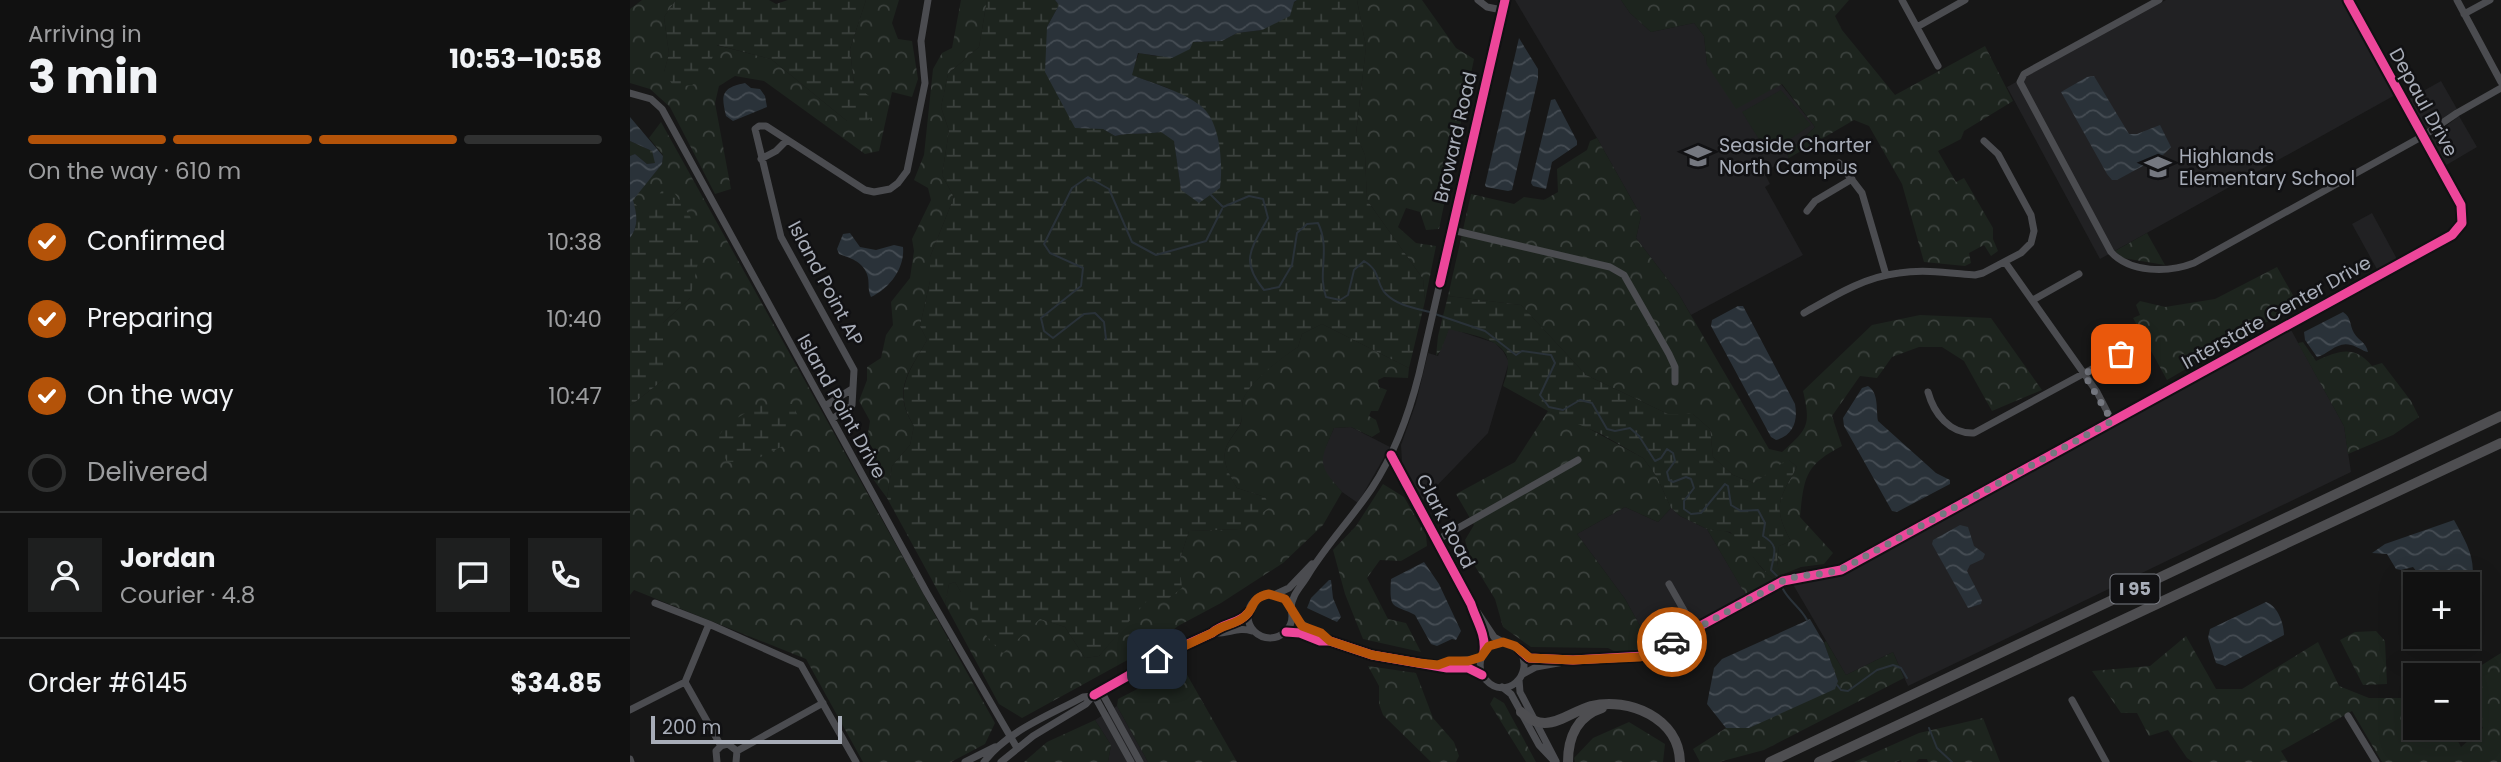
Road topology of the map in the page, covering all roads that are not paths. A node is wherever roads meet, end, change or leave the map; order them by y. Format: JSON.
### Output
{"nodes":[{"id":1,"x":928,"y":0,"type":"edge"},
{"id":2,"x":1478,"y":0,"type":"edge"},
{"id":3,"x":1505,"y":0,"type":"edge"},
{"id":4,"x":1902,"y":0,"type":"edge"},
{"id":5,"x":1965,"y":0,"type":"edge"},
{"id":6,"x":2159,"y":0,"type":"edge"},
{"id":7,"x":2348,"y":0,"type":"edge"},
{"id":8,"x":2456,"y":0,"type":"edge"},
{"id":9,"x":2490,"y":0,"type":"edge"},
{"id":10,"x":1502,"y":10,"type":"junction"},
{"id":11,"x":2464,"y":14,"type":"junction"},
{"id":12,"x":1917,"y":27,"type":"junction"},
{"id":13,"x":1938,"y":66,"type":"dead end"},
{"id":14,"x":2501,"y":82,"type":"edge"},
{"id":15,"x":2501,"y":88,"type":"edge"},
{"id":16,"x":630,"y":93,"type":"edge"},
{"id":17,"x":2423,"y":136,"type":"junction"},
{"id":18,"x":787,"y":140,"type":"junction"},
{"id":19,"x":1984,"y":141,"type":"dead end"},
{"id":20,"x":761,"y":159,"type":"junction"},
{"id":21,"x":1839,"y":163,"type":"dead end"},
{"id":22,"x":1852,"y":179,"type":"junction"},
{"id":23,"x":1807,"y":211,"type":"dead end"},
{"id":24,"x":2462,"y":223,"type":"joint"},
{"id":25,"x":1452,"y":230,"type":"junction"},
{"id":26,"x":2005,"y":262,"type":"junction"},
{"id":27,"x":2080,"y":274,"type":"dead end"},
{"id":28,"x":1886,"y":275,"type":"junction"},
{"id":29,"x":2033,"y":300,"type":"junction"},
{"id":30,"x":1804,"y":313,"type":"dead end"},
{"id":31,"x":2128,"y":347,"type":"dead end"},
{"id":32,"x":2084,"y":374,"type":"junction"},
{"id":33,"x":1675,"y":382,"type":"dead end"},
{"id":34,"x":853,"y":388,"type":"junction"},
{"id":35,"x":1928,"y":392,"type":"dead end"},
{"id":36,"x":825,"y":406,"type":"junction"},
{"id":37,"x":2501,"y":416,"type":"edge"},
{"id":38,"x":832,"y":419,"type":"junction"},
{"id":39,"x":2112,"y":421,"type":"junction"},
{"id":40,"x":2501,"y":443,"type":"edge"},
{"id":41,"x":1391,"y":455,"type":"junction"},
{"id":42,"x":1578,"y":460,"type":"dead end"},
{"id":43,"x":1437,"y":541,"type":"junction"},
{"id":44,"x":1315,"y":562,"type":"junction"},
{"id":45,"x":1669,"y":584,"type":"dead end"},
{"id":46,"x":1275,"y":594,"type":"junction"},
{"id":47,"x":655,"y":603,"type":"dead end"},
{"id":48,"x":1471,"y":604,"type":"junction"},
{"id":49,"x":1292,"y":611,"type":"junction"},
{"id":50,"x":1248,"y":613,"type":"junction"},
{"id":51,"x":709,"y":624,"type":"junction"},
{"id":52,"x":1695,"y":630,"type":"junction"},
{"id":53,"x":1253,"y":631,"type":"junction"},
{"id":54,"x":1286,"y":632,"type":"junction"},
{"id":55,"x":1212,"y":633,"type":"junction"},
{"id":56,"x":1330,"y":641,"type":"junction"},
{"id":57,"x":1503,"y":642,"type":"junction"},
{"id":58,"x":1520,"y":650,"type":"junction"},
{"id":59,"x":1483,"y":654,"type":"junction"},
{"id":60,"x":1573,"y":660,"type":"junction"},
{"id":61,"x":1438,"y":665,"type":"junction"},
{"id":62,"x":1482,"y":675,"type":"junction"},
{"id":63,"x":1521,"y":677,"type":"junction"},
{"id":64,"x":685,"y":682,"type":"junction"},
{"id":65,"x":1501,"y":687,"type":"junction"},
{"id":66,"x":1098,"y":693,"type":"junction"},
{"id":67,"x":2072,"y":700,"type":"dead end"},
{"id":68,"x":823,"y":703,"type":"junction"},
{"id":69,"x":1623,"y":705,"type":"junction"},
{"id":70,"x":630,"y":710,"type":"edge"},
{"id":71,"x":1521,"y":712,"type":"junction"},
{"id":72,"x":2348,"y":716,"type":"dead end"},
{"id":73,"x":1537,"y":722,"type":"junction"},
{"id":74,"x":1011,"y":738,"type":"junction"},
{"id":75,"x":1002,"y":744,"type":"junction"},
{"id":76,"x":721,"y":746,"type":"junction"},
{"id":77,"x":1017,"y":748,"type":"junction"},
{"id":78,"x":737,"y":751,"type":"junction"},
{"id":79,"x":716,"y":762,"type":"edge"},
{"id":80,"x":736,"y":762,"type":"edge"},
{"id":81,"x":856,"y":762,"type":"edge"},
{"id":82,"x":965,"y":762,"type":"edge"},
{"id":83,"x":984,"y":762,"type":"edge"},
{"id":84,"x":1001,"y":762,"type":"edge"},
{"id":85,"x":1132,"y":762,"type":"edge"},
{"id":86,"x":1140,"y":762,"type":"edge"},
{"id":87,"x":1556,"y":762,"type":"edge"},
{"id":88,"x":1568,"y":762,"type":"edge"},
{"id":89,"x":1680,"y":762,"type":"edge"},
{"id":90,"x":1770,"y":762,"type":"edge"},
{"id":91,"x":1819,"y":762,"type":"edge"},
{"id":92,"x":2106,"y":762,"type":"edge"},
{"id":93,"x":2376,"y":762,"type":"edge"}],
"edges":[{"from":1,"to":18,"type":"street","name":"Island Point AP"},
{"from":2,"to":10,"type":"street"},
{"from":3,"to":10,"type":"street","name":"Broward Road"},
{"from":4,"to":12,"type":"street"},
{"from":5,"to":12,"type":"street"},
{"from":6,"to":17,"type":"street"},
{"from":7,"to":17,"type":"street","name":"Depaul Drive"},
{"from":8,"to":11,"type":"street"},
{"from":9,"to":11,"type":"street"},
{"from":10,"to":25,"type":"street","name":"Broward Road"},
{"from":11,"to":14,"type":"street"},
{"from":12,"to":13,"type":"street"},
{"from":15,"to":17,"type":"street"},
{"from":16,"to":36,"type":"street","name":"Island Point Drive"},
{"from":17,"to":24,"type":"street","name":"Depaul Drive"},
{"from":18,"to":20,"type":"street"},
{"from":18,"to":20,"type":"street","name":"Island Point AP"},
{"from":19,"to":26,"type":"street"},
{"from":20,"to":34,"type":"street","name":"Island Point AP"},
{"from":21,"to":22,"type":"street"},
{"from":22,"to":23,"type":"street"},
{"from":22,"to":28,"type":"street"},
{"from":24,"to":39,"type":"street","name":"Interstate Center Drive"},
{"from":25,"to":33,"type":"street"},
{"from":25,"to":41,"type":"street","name":"Broward Road"},
{"from":26,"to":28,"type":"street"},
{"from":26,"to":29,"type":"street"},
{"from":27,"to":29,"type":"street"},
{"from":28,"to":30,"type":"street"},
{"from":29,"to":32,"type":"street"},
{"from":31,"to":32,"type":"street"},
{"from":32,"to":35,"type":"street"},
{"from":32,"to":39,"type":"street"},
{"from":34,"to":36,"type":"street"},
{"from":34,"to":38,"type":"street"},
{"from":36,"to":38,"type":"street","name":"Island Point Drive"},
{"from":37,"to":90,"type":"highway","number":"I 95"},
{"from":38,"to":74,"type":"street","name":"Island Point Drive"},
{"from":39,"to":52,"type":"street","name":"Interstate Center Drive"},
{"from":40,"to":91,"type":"highway","number":"I 95"},
{"from":41,"to":43,"type":"street","name":"Clark Road"},
{"from":41,"to":44,"type":"street","name":"Broward Road"},
{"from":42,"to":43,"type":"street"},
{"from":43,"to":48,"type":"street","name":"Clark Road"},
{"from":44,"to":46,"type":"street","name":"Broward Road"},
{"from":44,"to":49,"type":"street","name":"Broward Road"},
{"from":45,"to":52,"type":"street"},
{"from":46,"to":49,"type":"street"},
{"from":46,"to":50,"type":"street"},
{"from":47,"to":51,"type":"street"},
{"from":48,"to":57,"type":"street","name":"Clark Road"},
{"from":48,"to":59,"type":"street","name":"Clark Road"},
{"from":49,"to":54,"type":"street"},
{"from":49,"to":56,"type":"street"},
{"from":50,"to":53,"type":"street"},
{"from":50,"to":55,"type":"street"},
{"from":51,"to":64,"type":"street"},
{"from":51,"to":68,"type":"street"},
{"from":52,"to":60,"type":"street","name":"Interstate Center Drive"},
{"from":53,"to":54,"type":"street"},
{"from":53,"to":55,"type":"street"},
{"from":54,"to":56,"type":"street"},
{"from":55,"to":66,"type":"street"},
{"from":56,"to":61,"type":"street"},
{"from":57,"to":58,"type":"street"},
{"from":57,"to":59,"type":"street"},
{"from":58,"to":60,"type":"street","name":"Interstate Center Drive"},
{"from":58,"to":63,"type":"street"},
{"from":59,"to":61,"type":"street"},
{"from":59,"to":62,"type":"street"},
{"from":60,"to":63,"type":"street","name":"Interstate Center Drive"},
{"from":61,"to":62,"type":"street"},
{"from":62,"to":65,"type":"street"},
{"from":63,"to":65,"type":"street"},
{"from":63,"to":73,"type":"street"},
{"from":64,"to":70,"type":"street"},
{"from":64,"to":76,"type":"street"},
{"from":65,"to":71,"type":"street"},
{"from":66,"to":74,"type":"street"},
{"from":66,"to":77,"type":"street"},
{"from":66,"to":85,"type":"street"},
{"from":66,"to":86,"type":"street"},
{"from":67,"to":92,"type":"street"},
{"from":68,"to":78,"type":"street"},
{"from":68,"to":81,"type":"street"},
{"from":69,"to":73,"type":"highway"},
{"from":69,"to":88,"type":"highway"},
{"from":69,"to":89,"type":"highway"},
{"from":71,"to":73,"type":"highway"},
{"from":71,"to":87,"type":"street"},
{"from":72,"to":93,"type":"street"},
{"from":73,"to":87,"type":"street"},
{"from":74,"to":75,"type":"street"},
{"from":74,"to":77,"type":"street","name":"Island Point Drive"},
{"from":75,"to":82,"type":"street"},
{"from":75,"to":83,"type":"street"},
{"from":76,"to":78,"type":"street"},
{"from":76,"to":79,"type":"street"},
{"from":77,"to":84,"type":"street"},
{"from":78,"to":80,"type":"street"}]}
